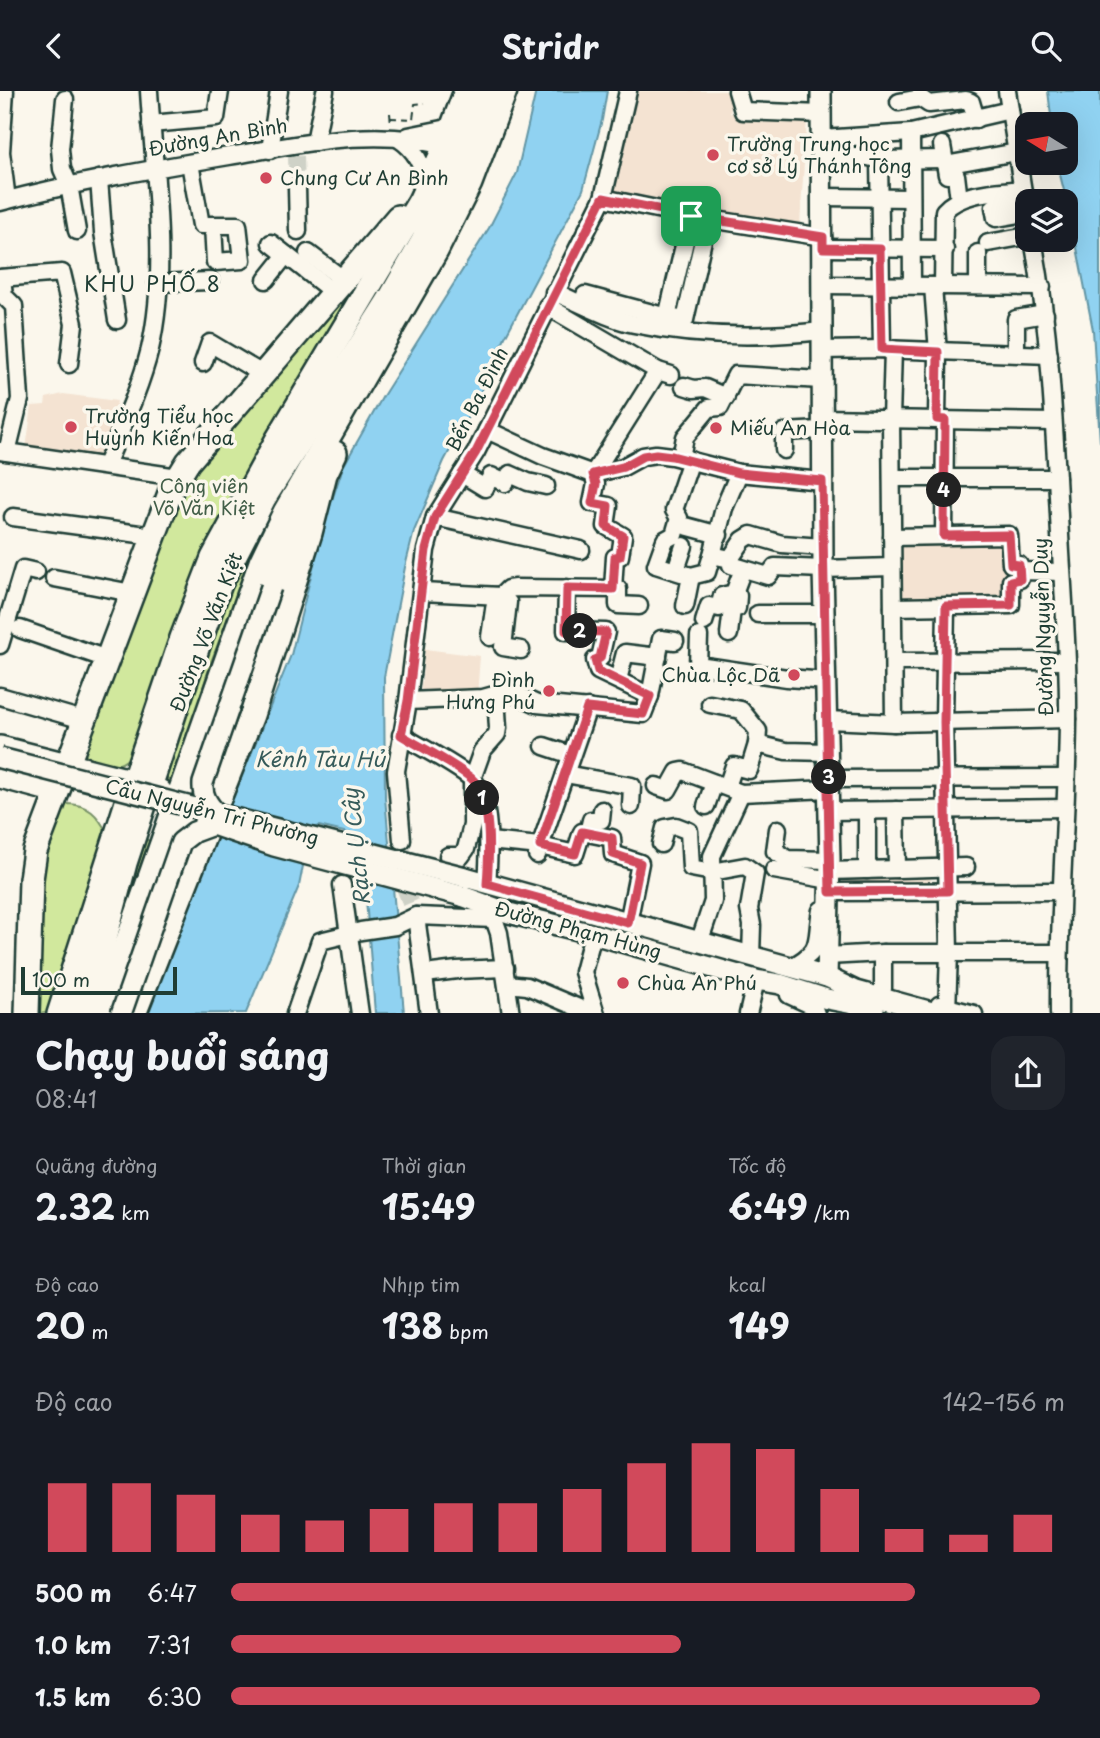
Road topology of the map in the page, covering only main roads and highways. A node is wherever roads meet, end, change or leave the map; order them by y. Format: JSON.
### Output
{"nodes":[{"id":1,"x":466,"y":91,"type":"edge"},
{"id":2,"x":483,"y":91,"type":"edge"},
{"id":3,"x":505,"y":91,"type":"edge"},
{"id":4,"x":515,"y":91,"type":"edge"},
{"id":5,"x":821,"y":91,"type":"edge"},
{"id":6,"x":467,"y":146,"type":"junction"},
{"id":7,"x":424,"y":194,"type":"junction"},
{"id":8,"x":369,"y":364,"type":"junction"},
{"id":9,"x":354,"y":416,"type":"junction"},
{"id":10,"x":325,"y":474,"type":"junction"},
{"id":11,"x":0,"y":746,"type":"edge"},
{"id":12,"x":39,"y":755,"type":"junction"},
{"id":13,"x":0,"y":758,"type":"edge"},
{"id":14,"x":67,"y":763,"type":"junction"},
{"id":15,"x":0,"y":769,"type":"edge"},
{"id":16,"x":0,"y":778,"type":"edge"},
{"id":17,"x":142,"y":783,"type":"junction"},
{"id":18,"x":29,"y":786,"type":"junction"},
{"id":19,"x":56,"y":793,"type":"junction"},
{"id":20,"x":176,"y":807,"type":"junction"},
{"id":21,"x":215,"y":819,"type":"junction"},
{"id":22,"x":193,"y":864,"type":"junction"},
{"id":23,"x":464,"y":886,"type":"junction"},
{"id":24,"x":785,"y":976,"type":"junction"},
{"id":25,"x":835,"y":978,"type":"junction"},
{"id":26,"x":858,"y":1006,"type":"edge"},
{"id":27,"x":823,"y":1009,"type":"edge"},
{"id":28,"x":945,"y":1011,"type":"edge"},
{"id":29,"x":27,"y":1013,"type":"edge"},
{"id":30,"x":59,"y":1013,"type":"edge"},
{"id":31,"x":82,"y":1013,"type":"edge"},
{"id":32,"x":102,"y":1013,"type":"edge"},
{"id":33,"x":121,"y":1013,"type":"edge"},
{"id":34,"x":134,"y":1013,"type":"edge"},
{"id":35,"x":899,"y":1013,"type":"edge"}],
"edges":[{"from":1,"to":6,"type":"highway","name":"Đường Võ Văn Kiệt"},
{"from":2,"to":6,"type":"highway","name":"Đường Võ Văn Kiệt"},
{"from":3,"to":6,"type":"highway","name":"Đường Võ Văn Kiệt"},
{"from":4,"to":6,"type":"highway","name":"Đường Võ Văn Kiệt"},
{"from":5,"to":25,"type":"main road"},
{"from":6,"to":7,"type":"highway","name":"Đường Võ Văn Kiệt"},
{"from":6,"to":8,"type":"highway","name":"Đường Võ Văn Kiệt"},
{"from":6,"to":9,"type":"highway","name":"Đường Võ Văn Kiệt"},
{"from":6,"to":17,"type":"highway","name":"Đường Võ Văn Kiệt"},
{"from":7,"to":14,"type":"highway","name":"Đường Võ Văn Kiệt"},
{"from":7,"to":17,"type":"highway","name":"Đường Võ Văn Kiệt"},
{"from":8,"to":9,"type":"highway"},
{"from":8,"to":20,"type":"highway","name":"Đường Võ Văn Kiệt"},
{"from":9,"to":10,"type":"highway","name":"Đường Võ Văn Kiệt"},
{"from":10,"to":21,"type":"main road","bridge":true},
{"from":10,"to":22,"type":"highway","name":"Đường Võ Văn Kiệt"},
{"from":11,"to":12,"type":"main road"},
{"from":12,"to":14,"type":"main road"},
{"from":12,"to":18,"type":"main road"},
{"from":13,"to":21,"type":"main road","name":"Cầu Nguyễn Tri Phương","bridge":true},
{"from":14,"to":17,"type":"main road"},
{"from":14,"to":19,"type":"highway","name":"Đường Võ Văn Kiệt"},
{"from":15,"to":21,"type":"main road","name":"Cầu Nguyễn Tri Phương"},
{"from":16,"to":18,"type":"main road"},
{"from":17,"to":20,"type":"main road"},
{"from":17,"to":30,"type":"highway","name":"Đường Võ Văn Kiệt"},
{"from":17,"to":31,"type":"highway","name":"Đường Võ Văn Kiệt"},
{"from":18,"to":19,"type":"main road"},
{"from":19,"to":29,"type":"highway","name":"Đường Võ Văn Kiệt"},
{"from":20,"to":22,"type":"main road"},
{"from":20,"to":32,"type":"highway","name":"Đường Võ Văn Kiệt"},
{"from":21,"to":23,"type":"main road","name":"Cầu Nguyễn Tri Phương","bridge":true},
{"from":21,"to":33,"type":"main road","bridge":true},
{"from":22,"to":34,"type":"highway","name":"Đường Võ Văn Kiệt"},
{"from":23,"to":24,"type":"main road","name":"Đường Phạm Hùng"},
{"from":23,"to":24,"type":"main road","name":"Đường Phạm Hùng"},
{"from":24,"to":25,"type":"main road","name":"Đường Phạm Hùng"},
{"from":24,"to":27,"type":"main road","name":"Đường Phạm Hùng"},
{"from":25,"to":26,"type":"main road","name":"Đường Phạm Hùng"},
{"from":26,"to":27,"type":"main road","name":"Đường Phạm Hùng"},
{"from":26,"to":28,"type":"main road"},
{"from":26,"to":35,"type":"main road"}]}
